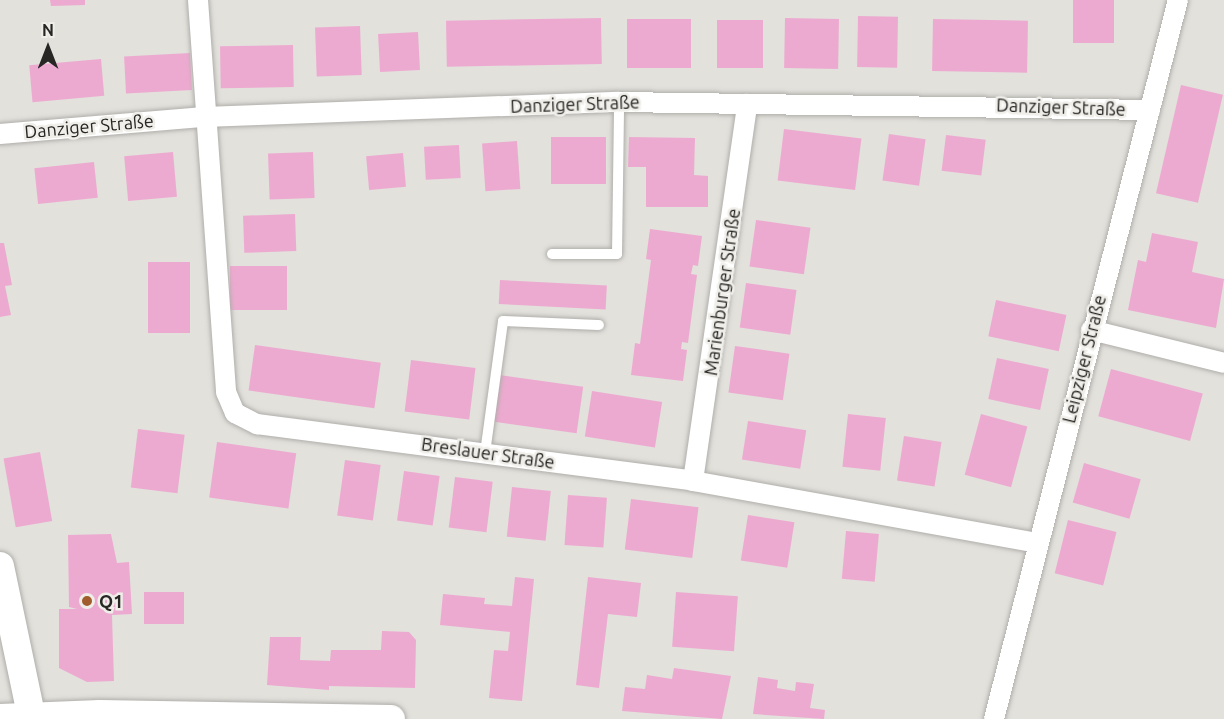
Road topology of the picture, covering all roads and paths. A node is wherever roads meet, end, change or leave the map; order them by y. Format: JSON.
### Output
{"nodes":[{"id":1,"x":198,"y":0,"type":"edge"},
{"id":2,"x":1178,"y":0,"type":"edge"},
{"id":3,"x":619,"y":102,"type":"junction"},
{"id":4,"x":747,"y":104,"type":"junction"},
{"id":5,"x":1150,"y":110,"type":"junction"},
{"id":6,"x":204,"y":117,"type":"junction"},
{"id":7,"x":0,"y":134,"type":"edge"},
{"id":8,"x":552,"y":254,"type":"dead end"},
{"id":9,"x":599,"y":325,"type":"dead end"},
{"id":10,"x":1091,"y":330,"type":"junction"},
{"id":11,"x":1224,"y":363,"type":"edge"},
{"id":12,"x":485,"y":453,"type":"junction"},
{"id":13,"x":693,"y":481,"type":"junction"},
{"id":14,"x":1037,"y":543,"type":"junction"},
{"id":15,"x":0,"y":566,"type":"edge"},
{"id":16,"x":186,"y":717,"type":"edge"},
{"id":17,"x":0,"y":718,"type":"edge"},
{"id":18,"x":32,"y":718,"type":"edge"},
{"id":19,"x":391,"y":719,"type":"edge"},
{"id":20,"x":994,"y":719,"type":"edge"}],
"edges":[{"from":1,"to":6,"type":"street","name":"Breslauer Straße"},
{"from":2,"to":5,"type":"street","name":"Leipziger Straße"},
{"from":3,"to":4,"type":"street","name":"Danziger Straße"},
{"from":3,"to":6,"type":"street","name":"Danziger Straße"},
{"from":3,"to":8,"type":"lane"},
{"from":4,"to":5,"type":"street","name":"Danziger Straße"},
{"from":4,"to":13,"type":"street","name":"Marienburger Straße"},
{"from":5,"to":10,"type":"street","name":"Leipziger Straße"},
{"from":6,"to":7,"type":"street","name":"Danziger Straße"},
{"from":6,"to":12,"type":"street","name":"Breslauer Straße"},
{"from":9,"to":12,"type":"lane"},
{"from":10,"to":11,"type":"street"},
{"from":10,"to":14,"type":"street","name":"Leipziger Straße"},
{"from":12,"to":13,"type":"street","name":"Breslauer Straße"},
{"from":13,"to":14,"type":"street","name":"Breslauer Straße"},
{"from":14,"to":20,"type":"street","name":"Leipziger Straße"},
{"from":15,"to":18,"type":"street"},
{"from":16,"to":18,"type":"street"},
{"from":16,"to":19,"type":"street"},
{"from":17,"to":18,"type":"street"}]}
